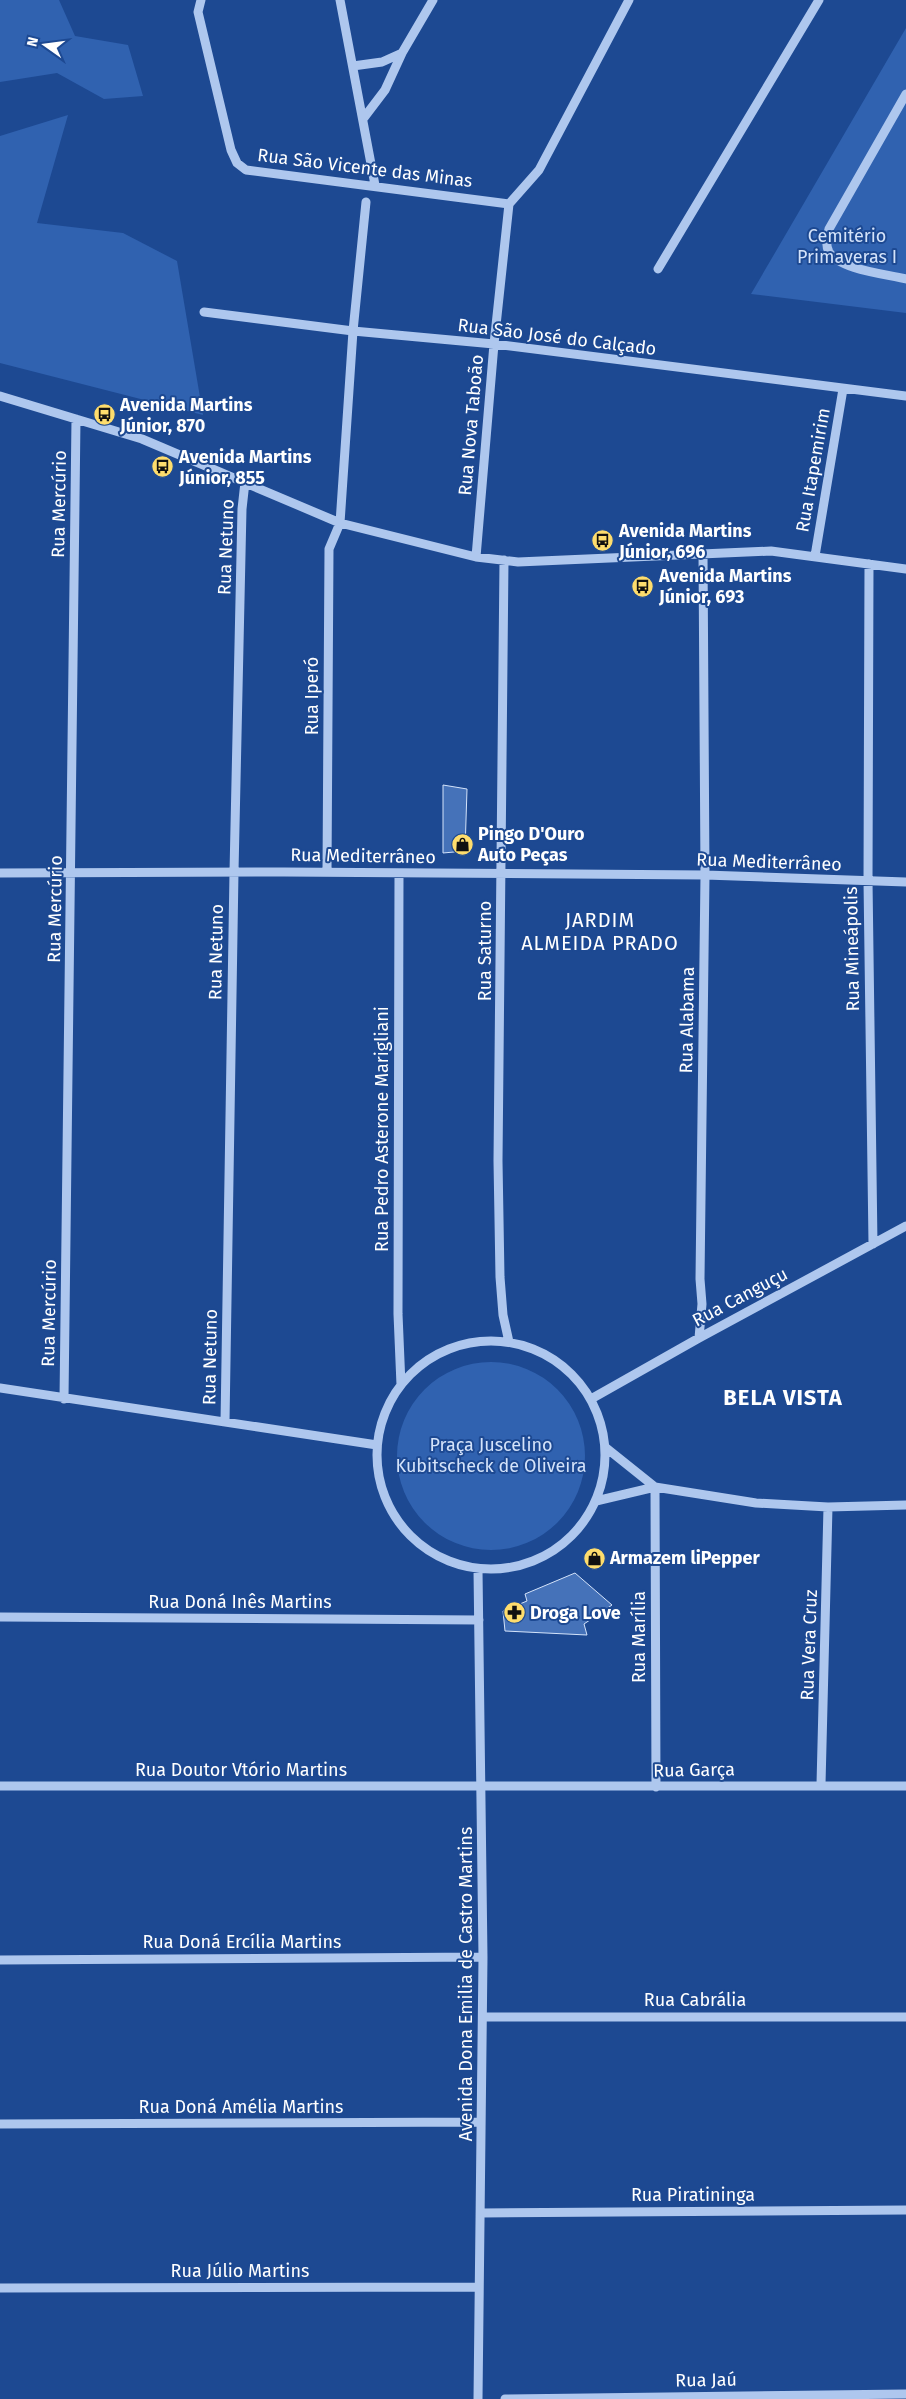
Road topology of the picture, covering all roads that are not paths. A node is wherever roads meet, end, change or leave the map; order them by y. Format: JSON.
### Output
{"nodes":[{"id":1,"x":201,"y":0,"type":"edge"},
{"id":2,"x":340,"y":0,"type":"edge"},
{"id":3,"x":433,"y":0,"type":"edge"},
{"id":4,"x":629,"y":0,"type":"edge"},
{"id":5,"x":819,"y":0,"type":"edge"},
{"id":6,"x":402,"y":53,"type":"junction"},
{"id":7,"x":353,"y":66,"type":"junction"},
{"id":8,"x":906,"y":94,"type":"edge"},
{"id":9,"x":364,"y":119,"type":"junction"},
{"id":10,"x":375,"y":185,"type":"junction"},
{"id":11,"x":366,"y":202,"type":"dead end"},
{"id":12,"x":508,"y":204,"type":"junction"},
{"id":13,"x":658,"y":269,"type":"dead end"},
{"id":14,"x":906,"y":279,"type":"edge"},
{"id":15,"x":204,"y":312,"type":"dead end"},
{"id":16,"x":353,"y":332,"type":"junction"},
{"id":17,"x":494,"y":344,"type":"junction"},
{"id":18,"x":843,"y":389,"type":"junction"},
{"id":19,"x":0,"y":396,"type":"edge"},
{"id":20,"x":906,"y":396,"type":"edge"},
{"id":21,"x":76,"y":419,"type":"junction"},
{"id":22,"x":245,"y":482,"type":"junction"},
{"id":23,"x":340,"y":523,"type":"junction"},
{"id":24,"x":703,"y":553,"type":"junction"},
{"id":25,"x":815,"y":556,"type":"junction"},
{"id":26,"x":476,"y":557,"type":"junction"},
{"id":27,"x":504,"y":560,"type":"junction"},
{"id":28,"x":869,"y":564,"type":"junction"},
{"id":29,"x":906,"y":569,"type":"edge"},
{"id":30,"x":234,"y":872,"type":"junction"},
{"id":31,"x":327,"y":872,"type":"junction"},
{"id":32,"x":0,"y":873,"type":"edge"},
{"id":33,"x":399,"y":873,"type":"junction"},
{"id":34,"x":72,"y":874,"type":"junction"},
{"id":35,"x":502,"y":874,"type":"junction"},
{"id":36,"x":705,"y":875,"type":"junction"},
{"id":37,"x":868,"y":881,"type":"junction"},
{"id":38,"x":906,"y":882,"type":"edge"},
{"id":39,"x":906,"y":1226,"type":"edge"},
{"id":40,"x":873,"y":1244,"type":"junction"},
{"id":41,"x":699,"y":1338,"type":"junction"},
{"id":42,"x":509,"y":1342,"type":"junction"},
{"id":43,"x":401,"y":1385,"type":"junction"},
{"id":44,"x":0,"y":1388,"type":"edge"},
{"id":45,"x":64,"y":1399,"type":"junction"},
{"id":46,"x":591,"y":1399,"type":"junction"},
{"id":47,"x":225,"y":1422,"type":"junction"},
{"id":48,"x":377,"y":1445,"type":"junction"},
{"id":49,"x":605,"y":1447,"type":"junction"},
{"id":50,"x":654,"y":1487,"type":"junction"},
{"id":51,"x":596,"y":1501,"type":"junction"},
{"id":52,"x":906,"y":1505,"type":"edge"},
{"id":53,"x":828,"y":1507,"type":"junction"},
{"id":54,"x":478,"y":1570,"type":"junction"},
{"id":55,"x":0,"y":1617,"type":"edge"},
{"id":56,"x":479,"y":1620,"type":"junction"},
{"id":57,"x":821,"y":1784,"type":"junction"},
{"id":58,"x":0,"y":1786,"type":"edge"},
{"id":59,"x":483,"y":1786,"type":"junction"},
{"id":60,"x":656,"y":1786,"type":"junction"},
{"id":61,"x":906,"y":1786,"type":"edge"},
{"id":62,"x":483,"y":1957,"type":"junction"},
{"id":63,"x":0,"y":1960,"type":"edge"},
{"id":64,"x":483,"y":2017,"type":"junction"},
{"id":65,"x":906,"y":2017,"type":"edge"},
{"id":66,"x":481,"y":2122,"type":"junction"},
{"id":67,"x":0,"y":2124,"type":"edge"},
{"id":68,"x":906,"y":2210,"type":"edge"},
{"id":69,"x":481,"y":2213,"type":"junction"},
{"id":70,"x":479,"y":2287,"type":"junction"},
{"id":71,"x":0,"y":2288,"type":"edge"},
{"id":72,"x":906,"y":2394,"type":"edge"},
{"id":73,"x":478,"y":2399,"type":"edge"},
{"id":74,"x":505,"y":2399,"type":"edge"}],
"edges":[{"from":1,"to":10,"type":"street","name":"Rua São Vicente das Minas"},
{"from":2,"to":7,"type":"street"},
{"from":3,"to":6,"type":"street"},
{"from":4,"to":12,"type":"street"},
{"from":5,"to":13,"type":"street"},
{"from":6,"to":7,"type":"street"},
{"from":6,"to":9,"type":"street"},
{"from":7,"to":9,"type":"street"},
{"from":8,"to":14,"type":"street"},
{"from":9,"to":10,"type":"street"},
{"from":10,"to":12,"type":"street","name":"Rua São Vicente das Minas"},
{"from":11,"to":16,"type":"street","name":"Rua Iperó"},
{"from":12,"to":17,"type":"street","name":"Rua Nova Taboão"},
{"from":15,"to":16,"type":"street","name":"Rua São José do Calçado"},
{"from":16,"to":17,"type":"street","name":"Rua São José do Calçado"},
{"from":16,"to":23,"type":"street","name":"Rua Iperó"},
{"from":17,"to":18,"type":"street","name":"Rua São José do Calçado"},
{"from":17,"to":26,"type":"street","name":"Rua Nova Taboão"},
{"from":18,"to":20,"type":"street","name":"Rua São José do Calçado"},
{"from":18,"to":25,"type":"street","name":"Rua Itapemirim"},
{"from":19,"to":21,"type":"street"},
{"from":21,"to":22,"type":"street"},
{"from":21,"to":34,"type":"street","name":"Rua Mercúrio"},
{"from":22,"to":23,"type":"street"},
{"from":22,"to":30,"type":"street","name":"Rua Netuno"},
{"from":23,"to":26,"type":"street"},
{"from":23,"to":31,"type":"street","name":"Rua Iperó"},
{"from":24,"to":25,"type":"street"},
{"from":24,"to":27,"type":"street"},
{"from":24,"to":36,"type":"street","name":"Rua Alabama"},
{"from":25,"to":28,"type":"street"},
{"from":26,"to":27,"type":"street"},
{"from":27,"to":35,"type":"street","name":"Rua Saturno"},
{"from":28,"to":29,"type":"street"},
{"from":28,"to":37,"type":"street","name":"Rua Mineápolis"},
{"from":30,"to":31,"type":"street","name":"Rua Mediterrâneo"},
{"from":30,"to":34,"type":"street","name":"Rua Mediterrâneo"},
{"from":30,"to":47,"type":"street","name":"Rua Netuno"},
{"from":31,"to":33,"type":"street","name":"Rua Mediterrâneo"},
{"from":32,"to":34,"type":"street","name":"Rua Mediterrâneo"},
{"from":33,"to":35,"type":"street","name":"Rua Mediterrâneo"},
{"from":33,"to":43,"type":"street","name":"Rua Pedro Asterone Marigliani"},
{"from":34,"to":45,"type":"street","name":"Rua Mercúrio"},
{"from":35,"to":36,"type":"street","name":"Rua Mediterrâneo"},
{"from":35,"to":42,"type":"street","name":"Rua Saturno"},
{"from":36,"to":37,"type":"street","name":"Rua Mediterrâneo"},
{"from":36,"to":41,"type":"street","name":"Rua Alabama"},
{"from":37,"to":38,"type":"street","name":"Rua Mediterrâneo"},
{"from":37,"to":40,"type":"street","name":"Rua Mineápolis"},
{"from":39,"to":40,"type":"street","name":"Rua Canguçu"},
{"from":40,"to":41,"type":"street","name":"Rua Canguçu"},
{"from":41,"to":46,"type":"street","name":"Rua Canguçu"},
{"from":42,"to":43,"type":"street"},
{"from":42,"to":46,"type":"street"},
{"from":43,"to":48,"type":"street"},
{"from":44,"to":45,"type":"street"},
{"from":45,"to":47,"type":"street"},
{"from":46,"to":49,"type":"street"},
{"from":47,"to":48,"type":"street"},
{"from":48,"to":54,"type":"street"},
{"from":49,"to":50,"type":"street"},
{"from":49,"to":51,"type":"street"},
{"from":50,"to":51,"type":"street"},
{"from":50,"to":53,"type":"street"},
{"from":50,"to":60,"type":"street","name":"Rua Marília"},
{"from":51,"to":54,"type":"street"},
{"from":52,"to":53,"type":"street"},
{"from":53,"to":57,"type":"street","name":"Rua Vera Cruz"},
{"from":54,"to":56,"type":"street","name":"Avenida Dona Emilia de Castro Martins"},
{"from":55,"to":56,"type":"street","name":"Rua Doná Inês Martins"},
{"from":56,"to":59,"type":"street","name":"Avenida Dona Emilia de Castro Martins"},
{"from":57,"to":60,"type":"street","name":"Rua Garça"},
{"from":57,"to":61,"type":"street","name":"Rua Garça"},
{"from":58,"to":59,"type":"street","name":"Rua Doutor Vtório Martins"},
{"from":59,"to":60,"type":"street","name":"Rua Garça"},
{"from":59,"to":62,"type":"street","name":"Avenida Dona Emilia de Castro Martins"},
{"from":62,"to":63,"type":"street","name":"Rua Doná Ercília Martins"},
{"from":62,"to":64,"type":"street","name":"Avenida Dona Emilia de Castro Martins"},
{"from":64,"to":65,"type":"street","name":"Rua Cabrália"},
{"from":64,"to":66,"type":"street","name":"Avenida Dona Emilia de Castro Martins"},
{"from":66,"to":67,"type":"street","name":"Rua Doná Amélia Martins"},
{"from":66,"to":69,"type":"street","name":"Avenida Dona Emilia de Castro Martins"},
{"from":68,"to":69,"type":"street","name":"Rua Piratininga"},
{"from":69,"to":70,"type":"street","name":"Avenida Dona Emilia de Castro Martins"},
{"from":70,"to":71,"type":"street","name":"Rua Júlio Martins"},
{"from":70,"to":73,"type":"street","name":"Avenida Dona Emilia de Castro Martins"},
{"from":72,"to":74,"type":"street","name":"Rua Jaú"}]}
